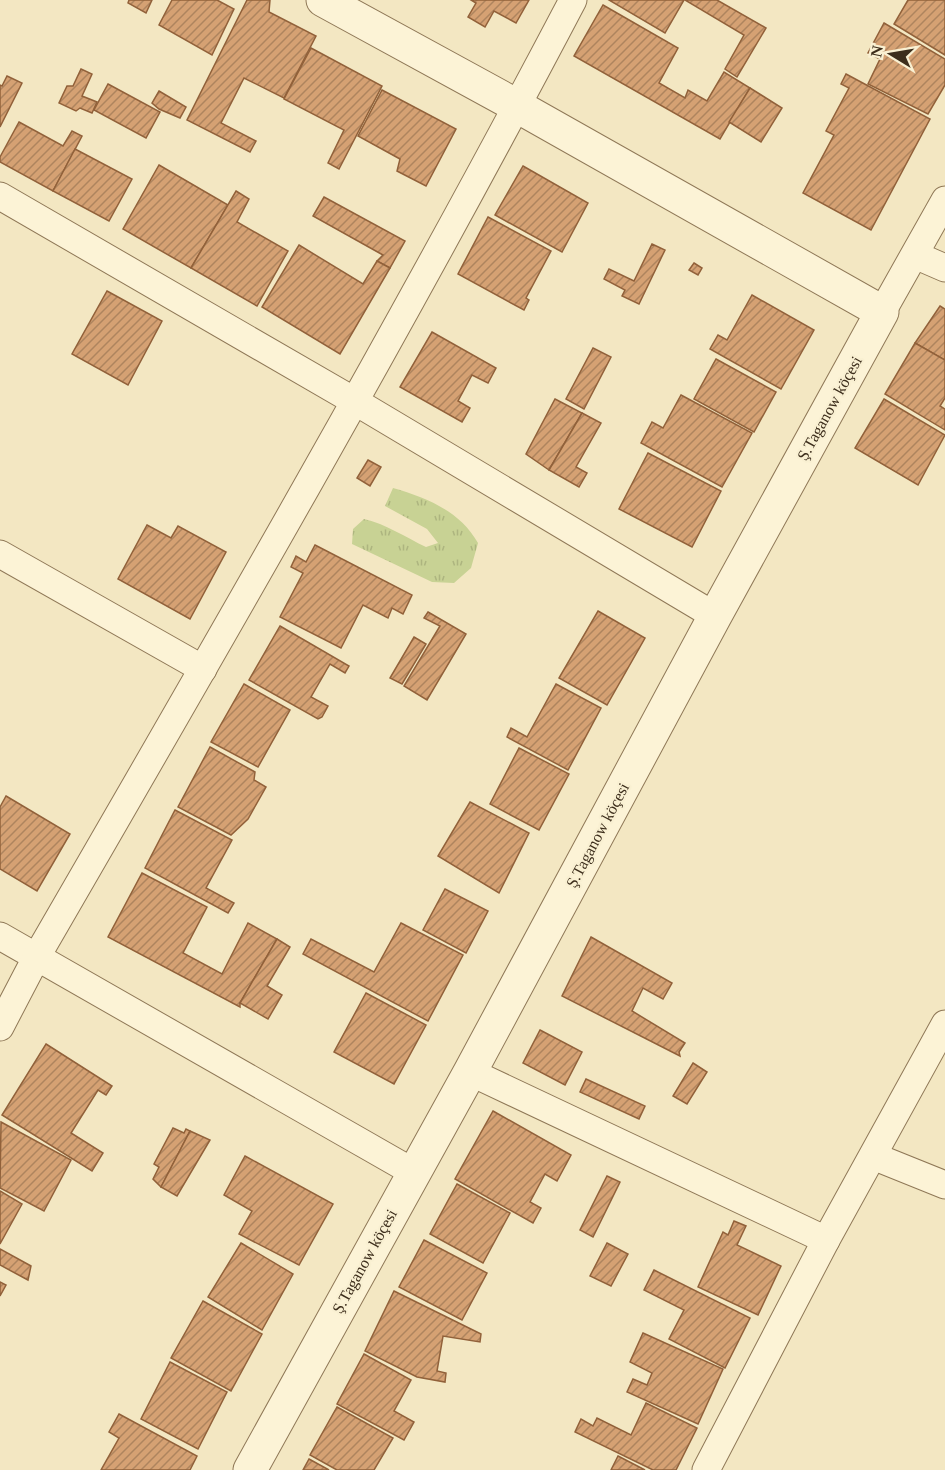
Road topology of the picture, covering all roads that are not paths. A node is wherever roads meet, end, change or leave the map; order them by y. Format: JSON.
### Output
{"nodes":[{"id":1,"x":323,"y":0,"type":"edge"},
{"id":2,"x":573,"y":0,"type":"edge"},
{"id":3,"x":517,"y":106,"type":"junction"},
{"id":4,"x":0,"y":195,"type":"edge"},
{"id":5,"x":945,"y":200,"type":"edge"},
{"id":6,"x":915,"y":255,"type":"junction"},
{"id":7,"x":945,"y":268,"type":"edge"},
{"id":8,"x":882,"y":312,"type":"junction"},
{"id":9,"x":356,"y":402,"type":"junction"},
{"id":10,"x":0,"y":554,"type":"edge"},
{"id":11,"x":715,"y":616,"type":"junction"},
{"id":12,"x":203,"y":669,"type":"junction"},
{"id":13,"x":0,"y":936,"type":"edge"},
{"id":14,"x":37,"y":956,"type":"junction"},
{"id":15,"x":945,"y":1024,"type":"edge"},
{"id":16,"x":0,"y":1026,"type":"edge"},
{"id":17,"x":470,"y":1072,"type":"junction"},
{"id":18,"x":873,"y":1155,"type":"junction"},
{"id":19,"x":413,"y":1172,"type":"junction"},
{"id":20,"x":945,"y":1185,"type":"edge"},
{"id":21,"x":826,"y":1240,"type":"junction"},
{"id":22,"x":250,"y":1470,"type":"edge"},
{"id":23,"x":706,"y":1470,"type":"edge"}],
"edges":[{"from":1,"to":3,"type":"street"},
{"from":2,"to":3,"type":"street"},
{"from":3,"to":8,"type":"street"},
{"from":3,"to":9,"type":"street"},
{"from":4,"to":9,"type":"street"},
{"from":5,"to":6,"type":"street","name":"Ş.Taganow köçesi"},
{"from":6,"to":7,"type":"street"},
{"from":6,"to":8,"type":"street","name":"Ş.Taganow köçesi"},
{"from":8,"to":11,"type":"street","name":"Ş.Taganow köçesi"},
{"from":9,"to":11,"type":"street"},
{"from":9,"to":12,"type":"street"},
{"from":10,"to":12,"type":"street"},
{"from":11,"to":17,"type":"street","name":"Ş.Taganow köçesi"},
{"from":12,"to":14,"type":"street"},
{"from":13,"to":14,"type":"street"},
{"from":14,"to":16,"type":"street"},
{"from":14,"to":19,"type":"street"},
{"from":15,"to":18,"type":"street"},
{"from":17,"to":19,"type":"street","name":"Ş.Taganow köçesi"},
{"from":17,"to":21,"type":"street"},
{"from":18,"to":20,"type":"street"},
{"from":18,"to":21,"type":"street"},
{"from":19,"to":22,"type":"street","name":"Ş.Taganow köçesi"},
{"from":21,"to":23,"type":"street"}]}
